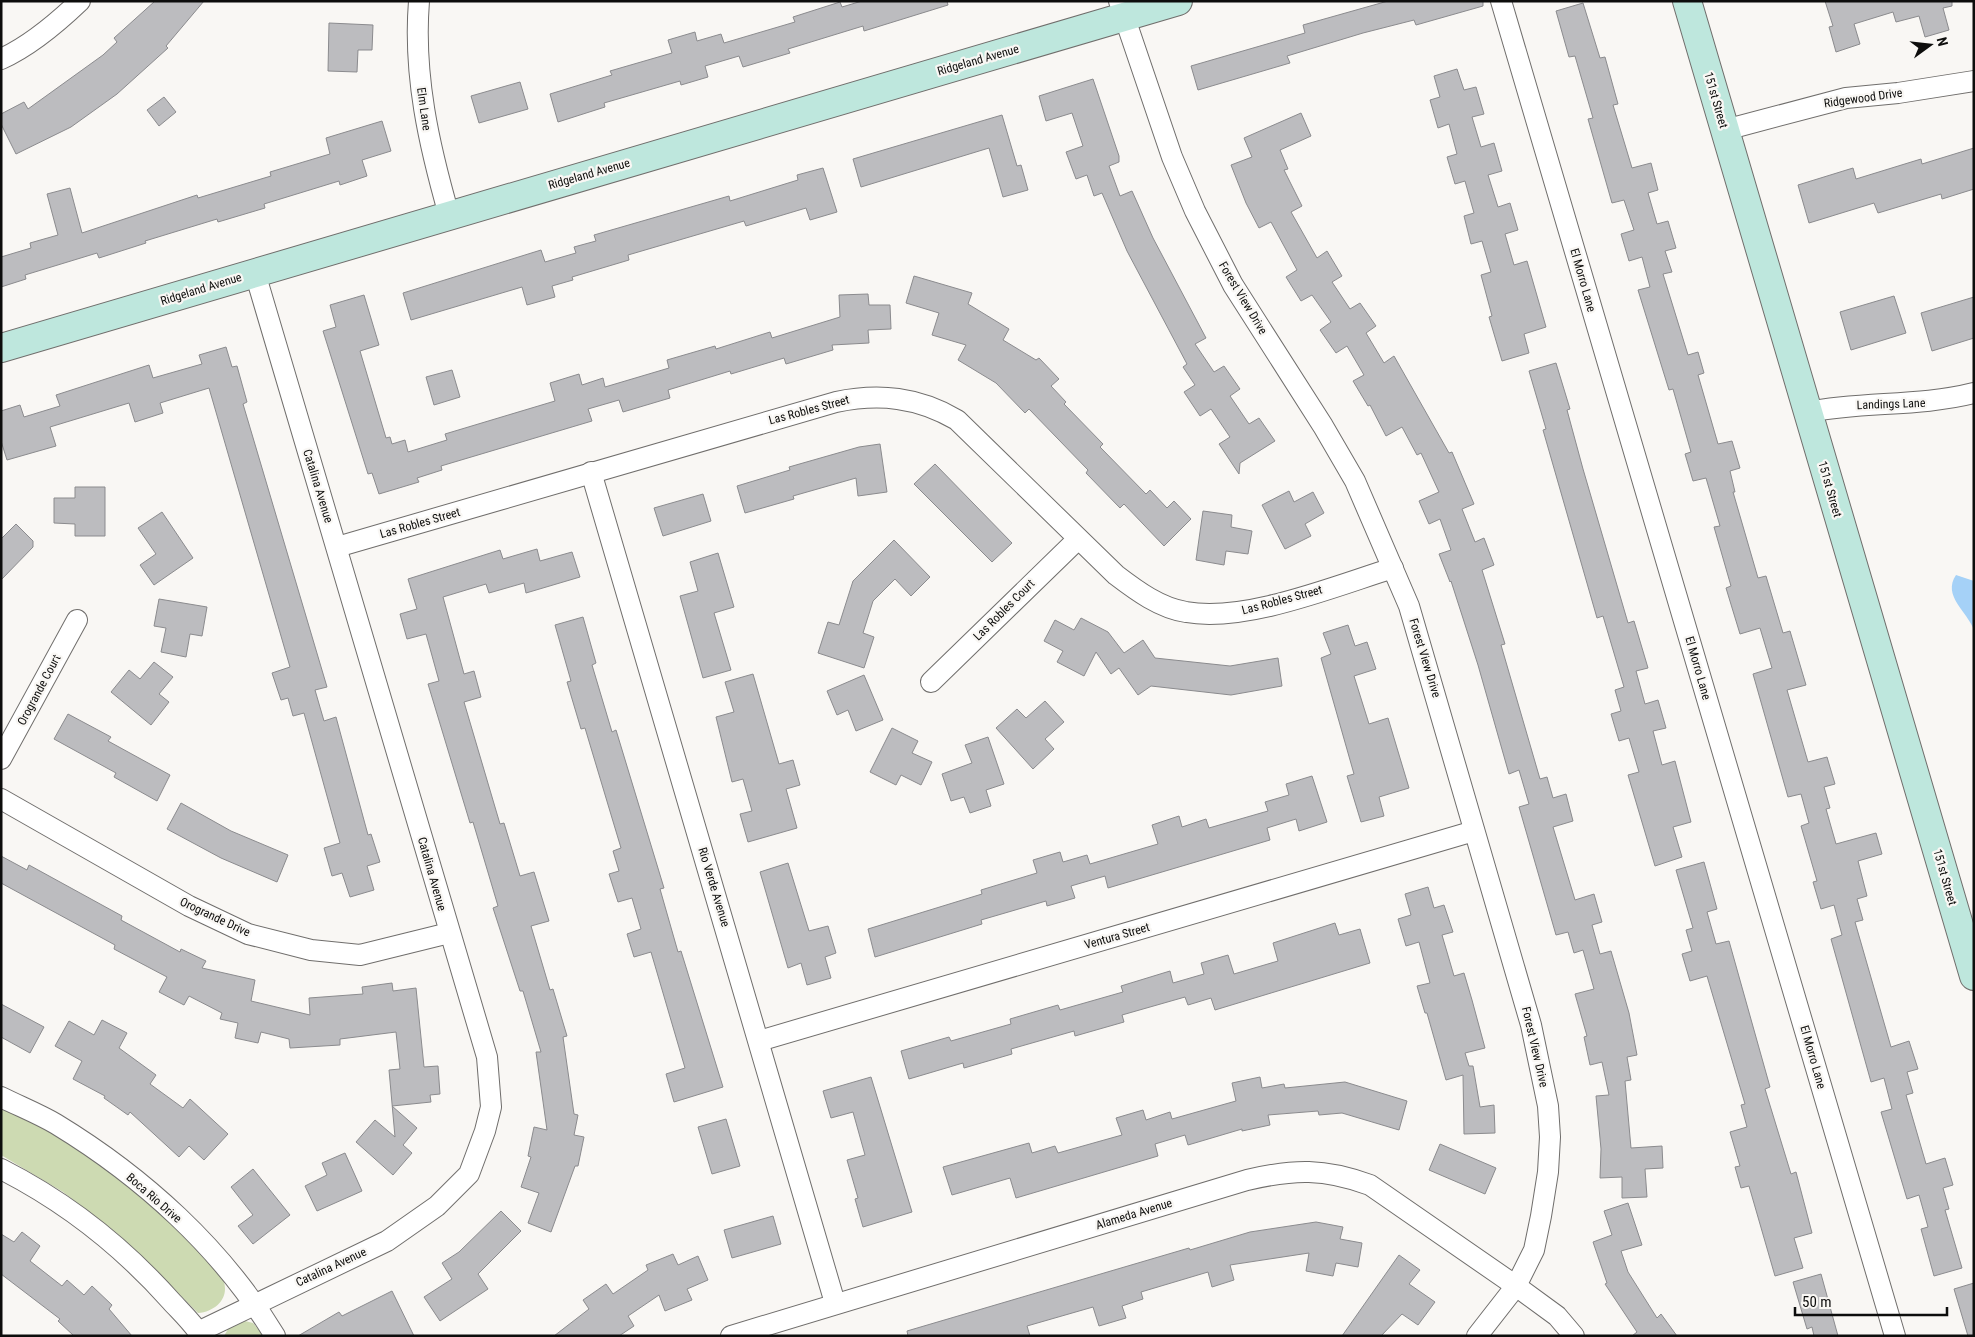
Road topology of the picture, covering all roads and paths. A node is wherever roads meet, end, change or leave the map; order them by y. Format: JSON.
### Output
{"nodes":[{"id":1,"x":80,"y":1,"type":"edge"},
{"id":2,"x":419,"y":1,"type":"edge"},
{"id":3,"x":1178,"y":1,"type":"edge"},
{"id":4,"x":1501,"y":1,"type":"edge"},
{"id":5,"x":1687,"y":1,"type":"edge"},
{"id":6,"x":1121,"y":9,"type":"edge"},
{"id":7,"x":1,"y":60,"type":"edge"},
{"id":8,"x":1974,"y":81,"type":"edge"},
{"id":9,"x":1725,"y":130,"type":"junction"},
{"id":10,"x":449,"y":215,"type":"junction"},
{"id":11,"x":255,"y":273,"type":"junction"},
{"id":12,"x":1,"y":348,"type":"edge"},
{"id":13,"x":1974,"y":393,"type":"edge"},
{"id":14,"x":1808,"y":412,"type":"junction"},
{"id":15,"x":591,"y":472,"type":"junction"},
{"id":16,"x":1078,"y":539,"type":"junction"},
{"id":17,"x":337,"y":547,"type":"junction"},
{"id":18,"x":1394,"y":568,"type":"junction"},
{"id":19,"x":77,"y":620,"type":"dead end"},
{"id":20,"x":931,"y":682,"type":"dead end"},
{"id":21,"x":1,"y":759,"type":"edge"},
{"id":22,"x":1,"y":799,"type":"edge"},
{"id":23,"x":1474,"y":831,"type":"junction"},
{"id":24,"x":1966,"y":919,"type":"edge"},
{"id":25,"x":449,"y":932,"type":"junction"},
{"id":26,"x":1974,"y":976,"type":"edge"},
{"id":27,"x":759,"y":1041,"type":"junction"},
{"id":28,"x":1,"y":1097,"type":"edge"},
{"id":29,"x":1,"y":1169,"type":"edge"},
{"id":30,"x":1516,"y":1286,"type":"junction"},
{"id":31,"x":256,"y":1303,"type":"junction"},
{"id":32,"x":835,"y":1303,"type":"junction"},
{"id":33,"x":200,"y":1334,"type":"edge"},
{"id":34,"x":275,"y":1336,"type":"edge"},
{"id":35,"x":731,"y":1336,"type":"edge"},
{"id":36,"x":1476,"y":1336,"type":"edge"},
{"id":37,"x":1574,"y":1336,"type":"edge"},
{"id":38,"x":1895,"y":1336,"type":"edge"}],
"edges":[{"from":1,"to":7,"type":"street"},
{"from":2,"to":10,"type":"street","name":"Elm Lane"},
{"from":3,"to":6,"type":"street","name":"Ridgeland Avenue"},
{"from":4,"to":38,"type":"street","name":"El Morro Lane"},
{"from":5,"to":9,"type":"street","name":"151st Street"},
{"from":6,"to":10,"type":"street","name":"Ridgeland Avenue"},
{"from":6,"to":18,"type":"street","name":"Forest View Drive"},
{"from":8,"to":9,"type":"street","name":"Ridgewood Drive"},
{"from":9,"to":14,"type":"street","name":"151st Street"},
{"from":10,"to":11,"type":"street","name":"Ridgeland Avenue"},
{"from":11,"to":12,"type":"street","name":"Ridgeland Avenue"},
{"from":11,"to":17,"type":"street","name":"Catalina Avenue"},
{"from":13,"to":14,"type":"street","name":"Landings Lane"},
{"from":14,"to":24,"type":"street","name":"151st Street"},
{"from":15,"to":16,"type":"street","name":"Las Robles Street"},
{"from":15,"to":17,"type":"street","name":"Las Robles Street"},
{"from":15,"to":27,"type":"street","name":"Rio Verde Avenue"},
{"from":16,"to":18,"type":"street","name":"Las Robles Street"},
{"from":16,"to":20,"type":"street","name":"Las Robles Court"},
{"from":17,"to":25,"type":"street","name":"Catalina Avenue"},
{"from":18,"to":23,"type":"street","name":"Forest View Drive"},
{"from":19,"to":21,"type":"street","name":"Orogrande Court"},
{"from":22,"to":25,"type":"street","name":"Orogrande Drive"},
{"from":23,"to":27,"type":"street","name":"Ventura Street"},
{"from":23,"to":30,"type":"street","name":"Forest View Drive"},
{"from":24,"to":26,"type":"street","name":"151st Street"},
{"from":25,"to":31,"type":"street","name":"Catalina Avenue"},
{"from":27,"to":32,"type":"street","name":"Rio Verde Avenue"},
{"from":28,"to":31,"type":"street","name":"Boca Rio Drive"},
{"from":29,"to":33,"type":"street"},
{"from":30,"to":32,"type":"street","name":"Alameda Avenue"},
{"from":30,"to":36,"type":"street","name":"Forest View Drive"},
{"from":30,"to":37,"type":"street"},
{"from":31,"to":33,"type":"street","name":"Catalina Avenue"},
{"from":31,"to":34,"type":"street","name":"Boca Rio Drive"},
{"from":32,"to":35,"type":"street","name":"Alameda Avenue"}]}
